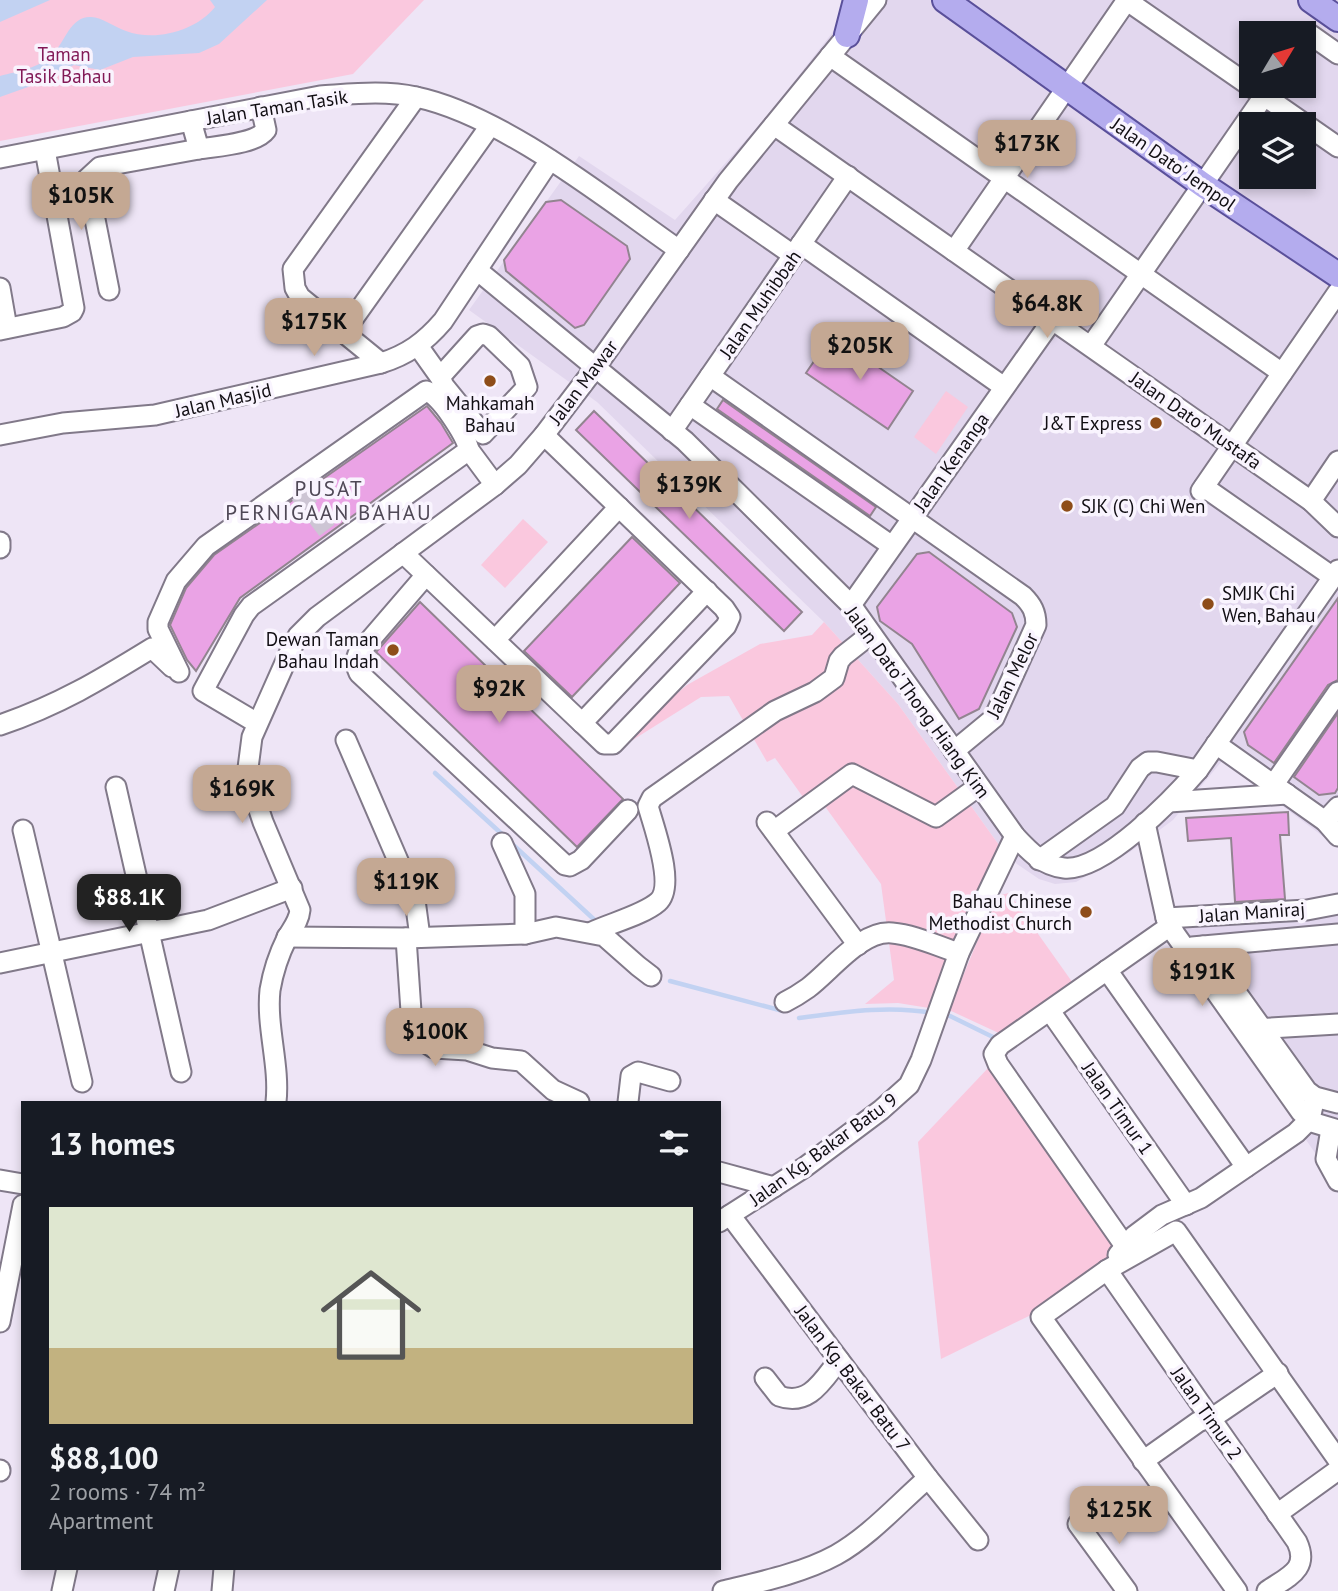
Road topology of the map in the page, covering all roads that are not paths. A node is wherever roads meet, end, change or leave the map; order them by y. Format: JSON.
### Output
{"nodes":[{"id":1,"x":856,"y":0,"type":"edge"},
{"id":2,"x":876,"y":0,"type":"edge"},
{"id":3,"x":945,"y":0,"type":"edge"},
{"id":4,"x":1126,"y":0,"type":"edge"},
{"id":5,"x":847,"y":35,"type":"junction"},
{"id":6,"x":1316,"y":42,"type":"edge"},
{"id":7,"x":1338,"y":54,"type":"edge"},
{"id":8,"x":830,"y":56,"type":"junction"},
{"id":9,"x":1239,"y":72,"type":"edge"},
{"id":10,"x":1066,"y":88,"type":"junction"},
{"id":11,"x":416,"y":97,"type":"junction"},
{"id":12,"x":1263,"y":98,"type":"edge"},
{"id":13,"x":1277,"y":98,"type":"edge"},
{"id":14,"x":261,"y":107,"type":"junction"},
{"id":15,"x":191,"y":121,"type":"junction"},
{"id":16,"x":774,"y":125,"type":"junction"},
{"id":17,"x":490,"y":126,"type":"junction"},
{"id":18,"x":1338,"y":147,"type":"edge"},
{"id":19,"x":199,"y":149,"type":"junction"},
{"id":20,"x":45,"y":150,"type":"junction"},
{"id":21,"x":0,"y":158,"type":"edge"},
{"id":22,"x":550,"y":160,"type":"junction"},
{"id":23,"x":848,"y":176,"type":"junction"},
{"id":24,"x":1004,"y":178,"type":"junction"},
{"id":25,"x":1203,"y":185,"type":"junction"},
{"id":26,"x":714,"y":200,"type":"junction"},
{"id":27,"x":797,"y":249,"type":"junction"},
{"id":28,"x":678,"y":250,"type":"junction"},
{"id":29,"x":954,"y":250,"type":"junction"},
{"id":30,"x":477,"y":270,"type":"junction"},
{"id":31,"x":1141,"y":274,"type":"junction"},
{"id":32,"x":1337,"y":275,"type":"edge"},
{"id":33,"x":0,"y":288,"type":"edge"},
{"id":34,"x":109,"y":290,"type":"dead end"},
{"id":35,"x":1053,"y":320,"type":"junction"},
{"id":36,"x":4,"y":329,"type":"edge"},
{"id":37,"x":344,"y":333,"type":"junction"},
{"id":38,"x":418,"y":346,"type":"junction"},
{"id":39,"x":1091,"y":346,"type":"junction"},
{"id":40,"x":382,"y":363,"type":"junction"},
{"id":41,"x":595,"y":368,"type":"junction"},
{"id":42,"x":1282,"y":373,"type":"junction"},
{"id":43,"x":710,"y":376,"type":"junction"},
{"id":44,"x":440,"y":377,"type":"junction"},
{"id":45,"x":1004,"y":387,"type":"junction"},
{"id":46,"x":690,"y":405,"type":"junction"},
{"id":47,"x":672,"y":431,"type":"junction"},
{"id":48,"x":2,"y":433,"type":"edge"},
{"id":49,"x":544,"y":435,"type":"junction"},
{"id":50,"x":1232,"y":445,"type":"junction"},
{"id":51,"x":469,"y":450,"type":"junction"},
{"id":52,"x":1338,"y":461,"type":"edge"},
{"id":53,"x":495,"y":485,"type":"junction"},
{"id":54,"x":1311,"y":501,"type":"junction"},
{"id":55,"x":618,"y":507,"type":"junction"},
{"id":56,"x":912,"y":518,"type":"junction"},
{"id":57,"x":1338,"y":527,"type":"edge"},
{"id":58,"x":0,"y":542,"type":"edge"},
{"id":59,"x":892,"y":546,"type":"junction"},
{"id":60,"x":0,"y":548,"type":"edge"},
{"id":61,"x":403,"y":553,"type":"junction"},
{"id":62,"x":1336,"y":574,"type":"edge"},
{"id":63,"x":426,"y":575,"type":"junction"},
{"id":64,"x":706,"y":591,"type":"junction"},
{"id":65,"x":850,"y":605,"type":"junction"},
{"id":66,"x":871,"y":634,"type":"junction"},
{"id":67,"x":495,"y":640,"type":"junction"},
{"id":68,"x":179,"y":672,"type":"junction"},
{"id":69,"x":203,"y":691,"type":"junction"},
{"id":70,"x":1338,"y":692,"type":"edge"},
{"id":71,"x":257,"y":723,"type":"junction"},
{"id":72,"x":582,"y":723,"type":"junction"},
{"id":73,"x":0,"y":725,"type":"edge"},
{"id":74,"x":346,"y":740,"type":"dead end"},
{"id":75,"x":1216,"y":744,"type":"junction"},
{"id":76,"x":954,"y":751,"type":"junction"},
{"id":77,"x":1198,"y":770,"type":"junction"},
{"id":78,"x":979,"y":786,"type":"junction"},
{"id":79,"x":116,"y":787,"type":"dead end"},
{"id":80,"x":1280,"y":789,"type":"junction"},
{"id":81,"x":1169,"y":802,"type":"junction"},
{"id":82,"x":628,"y":810,"type":"dead end"},
{"id":83,"x":1334,"y":821,"type":"edge"},
{"id":84,"x":1145,"y":823,"type":"junction"},
{"id":85,"x":23,"y":830,"type":"dead end"},
{"id":86,"x":1015,"y":836,"type":"junction"},
{"id":87,"x":502,"y":843,"type":"dead end"},
{"id":88,"x":1039,"y":860,"type":"junction"},
{"id":89,"x":292,"y":888,"type":"junction"},
{"id":90,"x":1338,"y":904,"type":"edge"},
{"id":91,"x":1168,"y":922,"type":"junction"},
{"id":92,"x":600,"y":929,"type":"junction"},
{"id":93,"x":149,"y":933,"type":"junction"},
{"id":94,"x":525,"y":934,"type":"junction"},
{"id":95,"x":1338,"y":934,"type":"edge"},
{"id":96,"x":287,"y":937,"type":"junction"},
{"id":97,"x":413,"y":938,"type":"junction"},
{"id":98,"x":858,"y":945,"type":"junction"},
{"id":99,"x":1194,"y":947,"type":"junction"},
{"id":100,"x":959,"y":953,"type":"junction"},
{"id":101,"x":52,"y":954,"type":"junction"},
{"id":102,"x":0,"y":963,"type":"edge"},
{"id":103,"x":1107,"y":970,"type":"junction"},
{"id":104,"x":651,"y":976,"type":"dead end"},
{"id":105,"x":785,"y":1002,"type":"dead end"},
{"id":106,"x":1050,"y":1011,"type":"junction"},
{"id":107,"x":1338,"y":1024,"type":"edge"},
{"id":108,"x":1253,"y":1029,"type":"junction"},
{"id":109,"x":181,"y":1072,"type":"dead end"},
{"id":110,"x":670,"y":1080,"type":"dead end"},
{"id":111,"x":82,"y":1082,"type":"dead end"},
{"id":112,"x":1315,"y":1097,"type":"junction"},
{"id":113,"x":276,"y":1101,"type":"edge"},
{"id":114,"x":577,"y":1101,"type":"edge"},
{"id":115,"x":628,"y":1101,"type":"edge"},
{"id":116,"x":1338,"y":1103,"type":"edge"},
{"id":117,"x":1310,"y":1119,"type":"junction"},
{"id":118,"x":1333,"y":1138,"type":"edge"},
{"id":119,"x":1246,"y":1167,"type":"junction"},
{"id":120,"x":721,"y":1173,"type":"edge"},
{"id":121,"x":0,"y":1180,"type":"edge"},
{"id":122,"x":1338,"y":1181,"type":"edge"},
{"id":123,"x":21,"y":1184,"type":"edge"},
{"id":124,"x":774,"y":1187,"type":"junction"},
{"id":125,"x":1186,"y":1205,"type":"junction"},
{"id":126,"x":21,"y":1215,"type":"edge"},
{"id":127,"x":725,"y":1219,"type":"edge"},
{"id":128,"x":1125,"y":1247,"type":"junction"},
{"id":129,"x":1107,"y":1270,"type":"junction"},
{"id":130,"x":0,"y":1322,"type":"edge"},
{"id":131,"x":839,"y":1360,"type":"junction"},
{"id":132,"x":1278,"y":1373,"type":"junction"},
{"id":133,"x":765,"y":1378,"type":"dead end"},
{"id":134,"x":1210,"y":1418,"type":"junction"},
{"id":135,"x":1338,"y":1460,"type":"edge"},
{"id":136,"x":1143,"y":1461,"type":"junction"},
{"id":137,"x":1338,"y":1469,"type":"edge"},
{"id":138,"x":928,"y":1478,"type":"junction"},
{"id":139,"x":1277,"y":1514,"type":"junction"},
{"id":140,"x":1078,"y":1524,"type":"dead end"},
{"id":141,"x":978,"y":1540,"type":"dead end"},
{"id":142,"x":56,"y":1570,"type":"edge"},
{"id":143,"x":67,"y":1570,"type":"edge"},
{"id":144,"x":169,"y":1570,"type":"edge"},
{"id":145,"x":224,"y":1570,"type":"edge"},
{"id":146,"x":52,"y":1591,"type":"edge"},
{"id":147,"x":62,"y":1591,"type":"edge"},
{"id":148,"x":164,"y":1591,"type":"edge"},
{"id":149,"x":222,"y":1591,"type":"edge"},
{"id":150,"x":723,"y":1591,"type":"edge"},
{"id":151,"x":1127,"y":1591,"type":"edge"},
{"id":152,"x":1237,"y":1591,"type":"edge"},
{"id":153,"x":1268,"y":1591,"type":"edge"}],
"edges":[{"from":1,"to":5,"type":"main road"},
{"from":2,"to":5,"type":"street","name":"Jalan Mawar"},
{"from":3,"to":10,"type":"main road","name":"Jalan Dato' Jempol"},
{"from":4,"to":9,"type":"street"},
{"from":4,"to":10,"type":"street"},
{"from":5,"to":8,"type":"street","name":"Jalan Mawar"},
{"from":6,"to":7,"type":"street"},
{"from":8,"to":16,"type":"street","name":"Jalan Mawar"},
{"from":8,"to":24,"type":"street"},
{"from":10,"to":24,"type":"street"},
{"from":10,"to":25,"type":"main road","name":"Jalan Dato' Jempol"},
{"from":11,"to":14,"type":"street","name":"Jalan Taman Tasik"},
{"from":11,"to":17,"type":"street","name":"Jalan Taman Tasik"},
{"from":11,"to":37,"type":"street"},
{"from":12,"to":25,"type":"street"},
{"from":13,"to":18,"type":"street"},
{"from":14,"to":15,"type":"street","name":"Jalan Taman Tasik"},
{"from":14,"to":19,"type":"street"},
{"from":15,"to":19,"type":"street"},
{"from":15,"to":20,"type":"street","name":"Jalan Taman Tasik"},
{"from":16,"to":23,"type":"street","name":"Jalan Dato' Mustafa"},
{"from":16,"to":26,"type":"street","name":"Jalan Mawar"},
{"from":17,"to":22,"type":"street","name":"Jalan Taman Tasik"},
{"from":17,"to":37,"type":"street"},
{"from":19,"to":34,"type":"street"},
{"from":20,"to":21,"type":"street","name":"Jalan Taman Tasik"},
{"from":20,"to":36,"type":"street"},
{"from":22,"to":28,"type":"street","name":"Jalan Taman Tasik"},
{"from":22,"to":30,"type":"street","name":"Jalan Masjid"},
{"from":23,"to":27,"type":"street","name":"Jalan Muhibbah"},
{"from":23,"to":29,"type":"street","name":"Jalan Dato' Mustafa"},
{"from":24,"to":29,"type":"street"},
{"from":24,"to":31,"type":"street"},
{"from":25,"to":31,"type":"street"},
{"from":25,"to":32,"type":"main road","name":"Jalan Dato' Jempol"},
{"from":26,"to":27,"type":"street"},
{"from":26,"to":28,"type":"street","name":"Jalan Mawar"},
{"from":27,"to":43,"type":"street","name":"Jalan Muhibbah"},
{"from":27,"to":45,"type":"street"},
{"from":28,"to":41,"type":"street","name":"Jalan Mawar"},
{"from":29,"to":35,"type":"street","name":"Jalan Dato' Mustafa"},
{"from":30,"to":38,"type":"street","name":"Jalan Masjid"},
{"from":30,"to":41,"type":"street","name":"Jalan Dato' Thong Hiang Kim"},
{"from":31,"to":39,"type":"street"},
{"from":31,"to":42,"type":"street"},
{"from":32,"to":42,"type":"street"},
{"from":33,"to":36,"type":"street"},
{"from":35,"to":39,"type":"street","name":"Jalan Dato' Mustafa"},
{"from":35,"to":45,"type":"street","name":"Jalan Kenanga"},
{"from":37,"to":40,"type":"street"},
{"from":38,"to":40,"type":"street","name":"Jalan Masjid"},
{"from":38,"to":44,"type":"street"},
{"from":39,"to":50,"type":"street","name":"Jalan Dato' Mustafa"},
{"from":40,"to":48,"type":"street","name":"Jalan Masjid"},
{"from":41,"to":47,"type":"street","name":"Jalan Dato' Thong Hiang Kim"},
{"from":41,"to":49,"type":"street","name":"Jalan Mawar"},
{"from":42,"to":50,"type":"street"},
{"from":43,"to":46,"type":"street","name":"Jalan Muhibbah"},
{"from":43,"to":56,"type":"street"},
{"from":44,"to":44,"type":"street"},
{"from":45,"to":56,"type":"street","name":"Jalan Kenanga"},
{"from":46,"to":47,"type":"street","name":"Jalan Muhibbah"},
{"from":46,"to":59,"type":"street"},
{"from":47,"to":65,"type":"street","name":"Jalan Dato' Thong Hiang Kim"},
{"from":49,"to":53,"type":"street","name":"Jalan Mawar"},
{"from":49,"to":55,"type":"street"},
{"from":50,"to":54,"type":"street","name":"Jalan Dato' Mustafa"},
{"from":50,"to":62,"type":"street"},
{"from":51,"to":53,"type":"street"},
{"from":51,"to":68,"type":"street"},
{"from":51,"to":69,"type":"street"},
{"from":52,"to":54,"type":"street"},
{"from":53,"to":61,"type":"street","name":"Jalan Mawar"},
{"from":54,"to":57,"type":"street","name":"Jalan Dato' Mustafa"},
{"from":55,"to":64,"type":"street"},
{"from":55,"to":67,"type":"street"},
{"from":56,"to":59,"type":"street","name":"Jalan Kenanga"},
{"from":56,"to":76,"type":"street","name":"Jalan Melor"},
{"from":58,"to":60,"type":"street"},
{"from":59,"to":65,"type":"street","name":"Jalan Kenanga"},
{"from":61,"to":63,"type":"street"},
{"from":61,"to":71,"type":"street","name":"Jalan Mawar"},
{"from":62,"to":75,"type":"street"},
{"from":63,"to":67,"type":"street"},
{"from":63,"to":82,"type":"street"},
{"from":64,"to":72,"type":"street"},
{"from":64,"to":72,"type":"street"},
{"from":65,"to":66,"type":"street","name":"Jalan Dato' Thong Hiang Kim"},
{"from":66,"to":76,"type":"street","name":"Jalan Dato' Thong Hiang Kim"},
{"from":66,"to":92,"type":"street"},
{"from":67,"to":72,"type":"street"},
{"from":68,"to":69,"type":"street"},
{"from":68,"to":73,"type":"street"},
{"from":69,"to":71,"type":"street"},
{"from":70,"to":80,"type":"street"},
{"from":71,"to":89,"type":"street","name":"Jalan Mawar"},
{"from":74,"to":97,"type":"street"},
{"from":75,"to":77,"type":"street"},
{"from":75,"to":80,"type":"street"},
{"from":76,"to":78,"type":"street","name":"Jalan Dato' Thong Hiang Kim"},
{"from":77,"to":81,"type":"street"},
{"from":77,"to":88,"type":"street"},
{"from":78,"to":86,"type":"street","name":"Jalan Dato' Thong Hiang Kim"},
{"from":78,"to":98,"type":"street"},
{"from":79,"to":93,"type":"street"},
{"from":80,"to":81,"type":"street"},
{"from":80,"to":83,"type":"street"},
{"from":81,"to":84,"type":"street"},
{"from":84,"to":88,"type":"street"},
{"from":84,"to":91,"type":"street"},
{"from":85,"to":101,"type":"street"},
{"from":86,"to":88,"type":"street","name":"Jalan Dato' Thong Hiang Kim"},
{"from":86,"to":100,"type":"street","name":"Jalan Kg. Bakar Batu 9"},
{"from":87,"to":94,"type":"street"},
{"from":89,"to":93,"type":"street"},
{"from":89,"to":96,"type":"street","name":"Jalan Mawar"},
{"from":90,"to":91,"type":"street","name":"Jalan Maniraj"},
{"from":91,"to":99,"type":"street"},
{"from":91,"to":103,"type":"street"},
{"from":92,"to":94,"type":"street"},
{"from":92,"to":104,"type":"street"},
{"from":93,"to":101,"type":"street"},
{"from":93,"to":109,"type":"street"},
{"from":94,"to":97,"type":"street"},
{"from":95,"to":99,"type":"street"},
{"from":96,"to":97,"type":"street"},
{"from":96,"to":113,"type":"street","name":"Jalan Mawar"},
{"from":97,"to":114,"type":"street"},
{"from":98,"to":100,"type":"street"},
{"from":98,"to":105,"type":"street"},
{"from":99,"to":108,"type":"street"},
{"from":100,"to":124,"type":"street","name":"Jalan Kg. Bakar Batu 9"},
{"from":101,"to":102,"type":"street"},
{"from":101,"to":111,"type":"street"},
{"from":103,"to":106,"type":"street"},
{"from":103,"to":119,"type":"street"},
{"from":106,"to":125,"type":"street","name":"Jalan Timur 1"},
{"from":106,"to":128,"type":"street"},
{"from":107,"to":108,"type":"street"},
{"from":108,"to":112,"type":"street"},
{"from":108,"to":117,"type":"street"},
{"from":110,"to":115,"type":"street"},
{"from":112,"to":116,"type":"street"},
{"from":112,"to":117,"type":"street"},
{"from":117,"to":118,"type":"street"},
{"from":117,"to":119,"type":"street"},
{"from":118,"to":122,"type":"street"},
{"from":119,"to":125,"type":"street"},
{"from":120,"to":124,"type":"street"},
{"from":121,"to":123,"type":"street"},
{"from":124,"to":127,"type":"street","name":"Jalan Kg. Bakar Batu 9"},
{"from":125,"to":128,"type":"street"},
{"from":126,"to":130,"type":"street"},
{"from":127,"to":131,"type":"street","name":"Jalan Kg. Bakar Batu 7"},
{"from":128,"to":129,"type":"street"},
{"from":129,"to":132,"type":"street"},
{"from":129,"to":134,"type":"street","name":"Jalan Timur 2"},
{"from":129,"to":136,"type":"street"},
{"from":131,"to":133,"type":"street"},
{"from":131,"to":138,"type":"street","name":"Jalan Kg. Bakar Batu 7"},
{"from":132,"to":134,"type":"street"},
{"from":132,"to":135,"type":"street"},
{"from":134,"to":136,"type":"street"},
{"from":134,"to":139,"type":"street","name":"Jalan Timur 2"},
{"from":136,"to":152,"type":"street"},
{"from":137,"to":139,"type":"street"},
{"from":138,"to":141,"type":"street","name":"Jalan Kg. Bakar Batu 7"},
{"from":138,"to":150,"type":"street"},
{"from":139,"to":153,"type":"street","name":"Jalan Timur 2"},
{"from":140,"to":151,"type":"street"},
{"from":142,"to":146,"type":"street"},
{"from":143,"to":147,"type":"street"},
{"from":144,"to":148,"type":"street"},
{"from":145,"to":149,"type":"street"}]}
